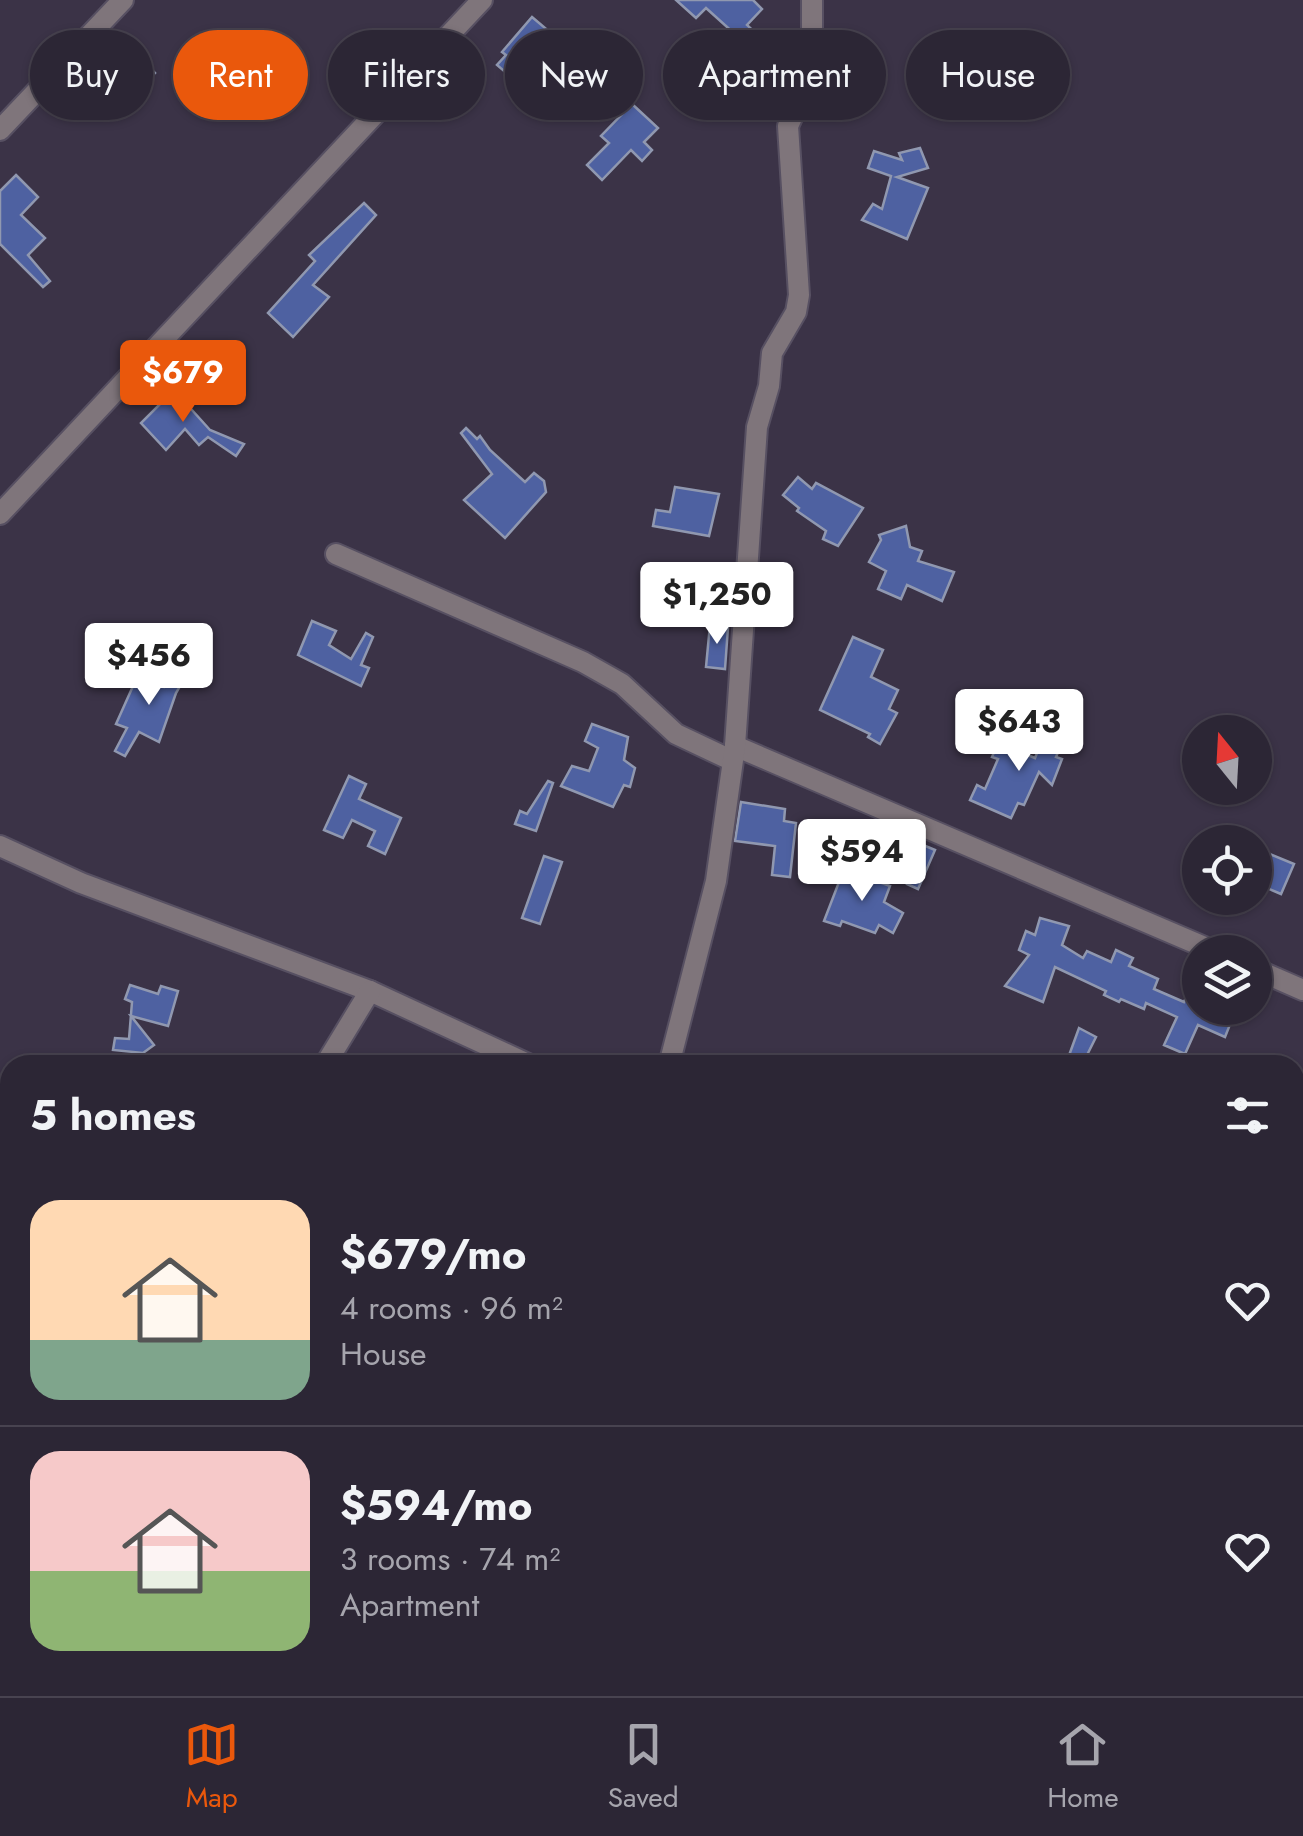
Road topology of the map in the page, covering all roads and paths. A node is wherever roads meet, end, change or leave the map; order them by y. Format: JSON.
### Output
{"nodes":[{"id":1,"x":122,"y":0,"type":"edge"},
{"id":2,"x":482,"y":0,"type":"edge"},
{"id":3,"x":812,"y":0,"type":"edge"},
{"id":4,"x":0,"y":130,"type":"edge"},
{"id":5,"x":0,"y":514,"type":"edge"},
{"id":6,"x":336,"y":554,"type":"dead end"},
{"id":7,"x":733,"y":753,"type":"junction"},
{"id":8,"x":0,"y":846,"type":"edge"},
{"id":9,"x":1182,"y":938,"type":"edge"},
{"id":10,"x":1272,"y":976,"type":"edge"},
{"id":11,"x":1303,"y":990,"type":"edge"},
{"id":12,"x":370,"y":991,"type":"junction"},
{"id":13,"x":331,"y":1055,"type":"edge"},
{"id":14,"x":508,"y":1055,"type":"edge"},
{"id":15,"x":672,"y":1055,"type":"edge"}],
"edges":[{"from":1,"to":4,"type":"street"},
{"from":2,"to":5,"type":"street"},
{"from":3,"to":7,"type":"street"},
{"from":6,"to":7,"type":"street"},
{"from":7,"to":9,"type":"street"},
{"from":7,"to":15,"type":"street"},
{"from":8,"to":12,"type":"street"},
{"from":10,"to":11,"type":"street"},
{"from":12,"to":13,"type":"street"},
{"from":12,"to":14,"type":"street"}]}
